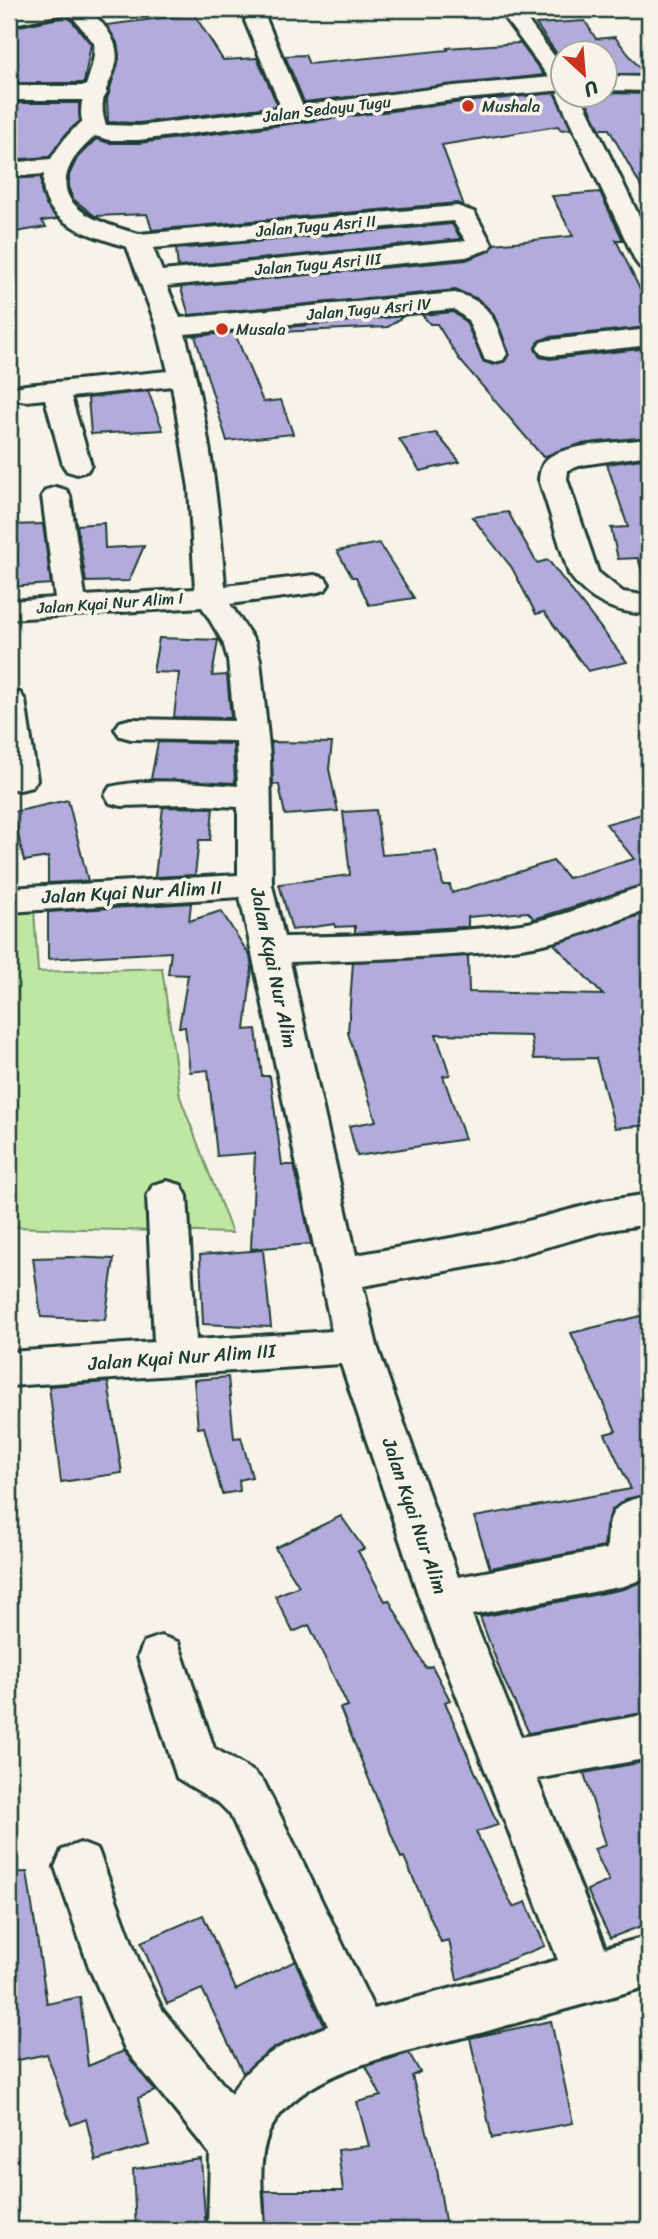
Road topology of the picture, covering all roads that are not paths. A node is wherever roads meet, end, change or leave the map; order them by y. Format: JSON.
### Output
{"nodes":[{"id":1,"x":55,"y":9,"type":"edge"},
{"id":2,"x":76,"y":9,"type":"edge"},
{"id":3,"x":508,"y":9,"type":"edge"},
{"id":4,"x":9,"y":19,"type":"edge"},
{"id":5,"x":256,"y":21,"type":"dead end"},
{"id":6,"x":550,"y":66,"type":"edge"},
{"id":7,"x":620,"y":83,"type":"edge"},
{"id":8,"x":649,"y":84,"type":"edge"},
{"id":9,"x":550,"y":85,"type":"edge"},
{"id":10,"x":9,"y":93,"type":"edge"},
{"id":11,"x":575,"y":108,"type":"edge"},
{"id":12,"x":94,"y":109,"type":"junction"},
{"id":13,"x":294,"y":112,"type":"junction"},
{"id":14,"x":57,"y":165,"type":"junction"},
{"id":15,"x":9,"y":170,"type":"edge"},
{"id":16,"x":136,"y":230,"type":"junction"},
{"id":17,"x":478,"y":241,"type":"joint"},
{"id":18,"x":649,"y":262,"type":"edge"},
{"id":19,"x":151,"y":280,"type":"junction"},
{"id":20,"x":170,"y":327,"type":"junction"},
{"id":21,"x":649,"y":337,"type":"edge"},
{"id":22,"x":550,"y":348,"type":"dead end"},
{"id":23,"x":494,"y":354,"type":"dead end"},
{"id":24,"x":184,"y":377,"type":"junction"},
{"id":25,"x":56,"y":390,"type":"junction"},
{"id":26,"x":26,"y":393,"type":"dead end"},
{"id":27,"x":649,"y":447,"type":"edge"},
{"id":28,"x":78,"y":465,"type":"dead end"},
{"id":29,"x":56,"y":496,"type":"dead end"},
{"id":30,"x":314,"y":584,"type":"dead end"},
{"id":31,"x":211,"y":597,"type":"junction"},
{"id":32,"x":71,"y":605,"type":"junction"},
{"id":33,"x":649,"y":605,"type":"edge"},
{"id":34,"x":9,"y":610,"type":"edge"},
{"id":35,"x":9,"y":700,"type":"edge"},
{"id":36,"x":131,"y":729,"type":"dead end"},
{"id":37,"x":252,"y":731,"type":"junction"},
{"id":38,"x":20,"y":780,"type":"dead end"},
{"id":39,"x":122,"y":795,"type":"dead end"},
{"id":40,"x":254,"y":797,"type":"junction"},
{"id":41,"x":254,"y":885,"type":"junction"},
{"id":42,"x":649,"y":897,"type":"edge"},
{"id":43,"x":9,"y":900,"type":"edge"},
{"id":44,"x":270,"y":950,"type":"junction"},
{"id":45,"x":167,"y":1196,"type":"dead end"},
{"id":46,"x":649,"y":1209,"type":"edge"},
{"id":47,"x":341,"y":1274,"type":"junction"},
{"id":48,"x":356,"y":1346,"type":"junction"},
{"id":49,"x":176,"y":1358,"type":"junction"},
{"id":50,"x":9,"y":1369,"type":"edge"},
{"id":51,"x":649,"y":1515,"type":"edge"},
{"id":52,"x":443,"y":1600,"type":"junction"},
{"id":53,"x":162,"y":1657,"type":"dead end"},
{"id":54,"x":649,"y":1736,"type":"edge"},
{"id":55,"x":507,"y":1762,"type":"junction"},
{"id":56,"x":80,"y":1867,"type":"dead end"},
{"id":57,"x":649,"y":1961,"type":"edge"},
{"id":58,"x":590,"y":1976,"type":"junction"},
{"id":59,"x":361,"y":2039,"type":"junction"},
{"id":60,"x":238,"y":2145,"type":"junction"},
{"id":61,"x":236,"y":2230,"type":"edge"}],
"edges":[{"from":1,"to":4,"type":"street"},
{"from":2,"to":12,"type":"street"},
{"from":3,"to":6,"type":"street"},
{"from":5,"to":13,"type":"street"},
{"from":7,"to":8,"type":"street"},
{"from":9,"to":13,"type":"street","name":"Jalan Sedayu Tugu"},
{"from":10,"to":12,"type":"street","name":"Jalan Sedayu Tugu"},
{"from":11,"to":18,"type":"street"},
{"from":12,"to":13,"type":"street","name":"Jalan Sedayu Tugu"},
{"from":12,"to":14,"type":"street"},
{"from":14,"to":15,"type":"street"},
{"from":14,"to":16,"type":"street"},
{"from":16,"to":17,"type":"street","name":"Jalan Tugu Asri II"},
{"from":16,"to":19,"type":"street","name":"Jalan Kyai Nur Alim"},
{"from":17,"to":19,"type":"street","name":"Jalan Tugu Asri III"},
{"from":19,"to":20,"type":"street","name":"Jalan Kyai Nur Alim"},
{"from":20,"to":23,"type":"street","name":"Jalan Tugu Asri IV"},
{"from":20,"to":24,"type":"street","name":"Jalan Kyai Nur Alim"},
{"from":21,"to":22,"type":"street"},
{"from":24,"to":25,"type":"street"},
{"from":24,"to":31,"type":"street","name":"Jalan Kyai Nur Alim"},
{"from":25,"to":26,"type":"street"},
{"from":25,"to":28,"type":"street"},
{"from":27,"to":33,"type":"street"},
{"from":29,"to":32,"type":"street"},
{"from":30,"to":31,"type":"street","name":"Jalan Kyai Nur Alim I"},
{"from":31,"to":32,"type":"street","name":"Jalan Kyai Nur Alim I"},
{"from":31,"to":37,"type":"street","name":"Jalan Kyai Nur Alim"},
{"from":32,"to":34,"type":"street","name":"Jalan Kyai Nur Alim I"},
{"from":35,"to":38,"type":"street"},
{"from":36,"to":37,"type":"street"},
{"from":37,"to":40,"type":"street","name":"Jalan Kyai Nur Alim"},
{"from":39,"to":40,"type":"street"},
{"from":40,"to":41,"type":"street","name":"Jalan Kyai Nur Alim"},
{"from":41,"to":43,"type":"street","name":"Jalan Kyai Nur Alim II"},
{"from":41,"to":44,"type":"street","name":"Jalan Kyai Nur Alim"},
{"from":42,"to":44,"type":"street"},
{"from":44,"to":47,"type":"street","name":"Jalan Kyai Nur Alim"},
{"from":45,"to":49,"type":"street"},
{"from":46,"to":47,"type":"street"},
{"from":47,"to":48,"type":"street","name":"Jalan Kyai Nur Alim"},
{"from":48,"to":49,"type":"street","name":"Jalan Kyai Nur Alim III"},
{"from":48,"to":52,"type":"street","name":"Jalan Kyai Nur Alim"},
{"from":49,"to":50,"type":"street","name":"Jalan Kyai Nur Alim III"},
{"from":51,"to":52,"type":"street"},
{"from":52,"to":55,"type":"street","name":"Jalan Kyai Nur Alim"},
{"from":53,"to":59,"type":"street"},
{"from":54,"to":55,"type":"street"},
{"from":55,"to":58,"type":"street","name":"Jalan Kyai Nur Alim"},
{"from":56,"to":60,"type":"street"},
{"from":57,"to":58,"type":"street"},
{"from":58,"to":59,"type":"street"},
{"from":59,"to":60,"type":"street"},
{"from":60,"to":61,"type":"street"}]}
